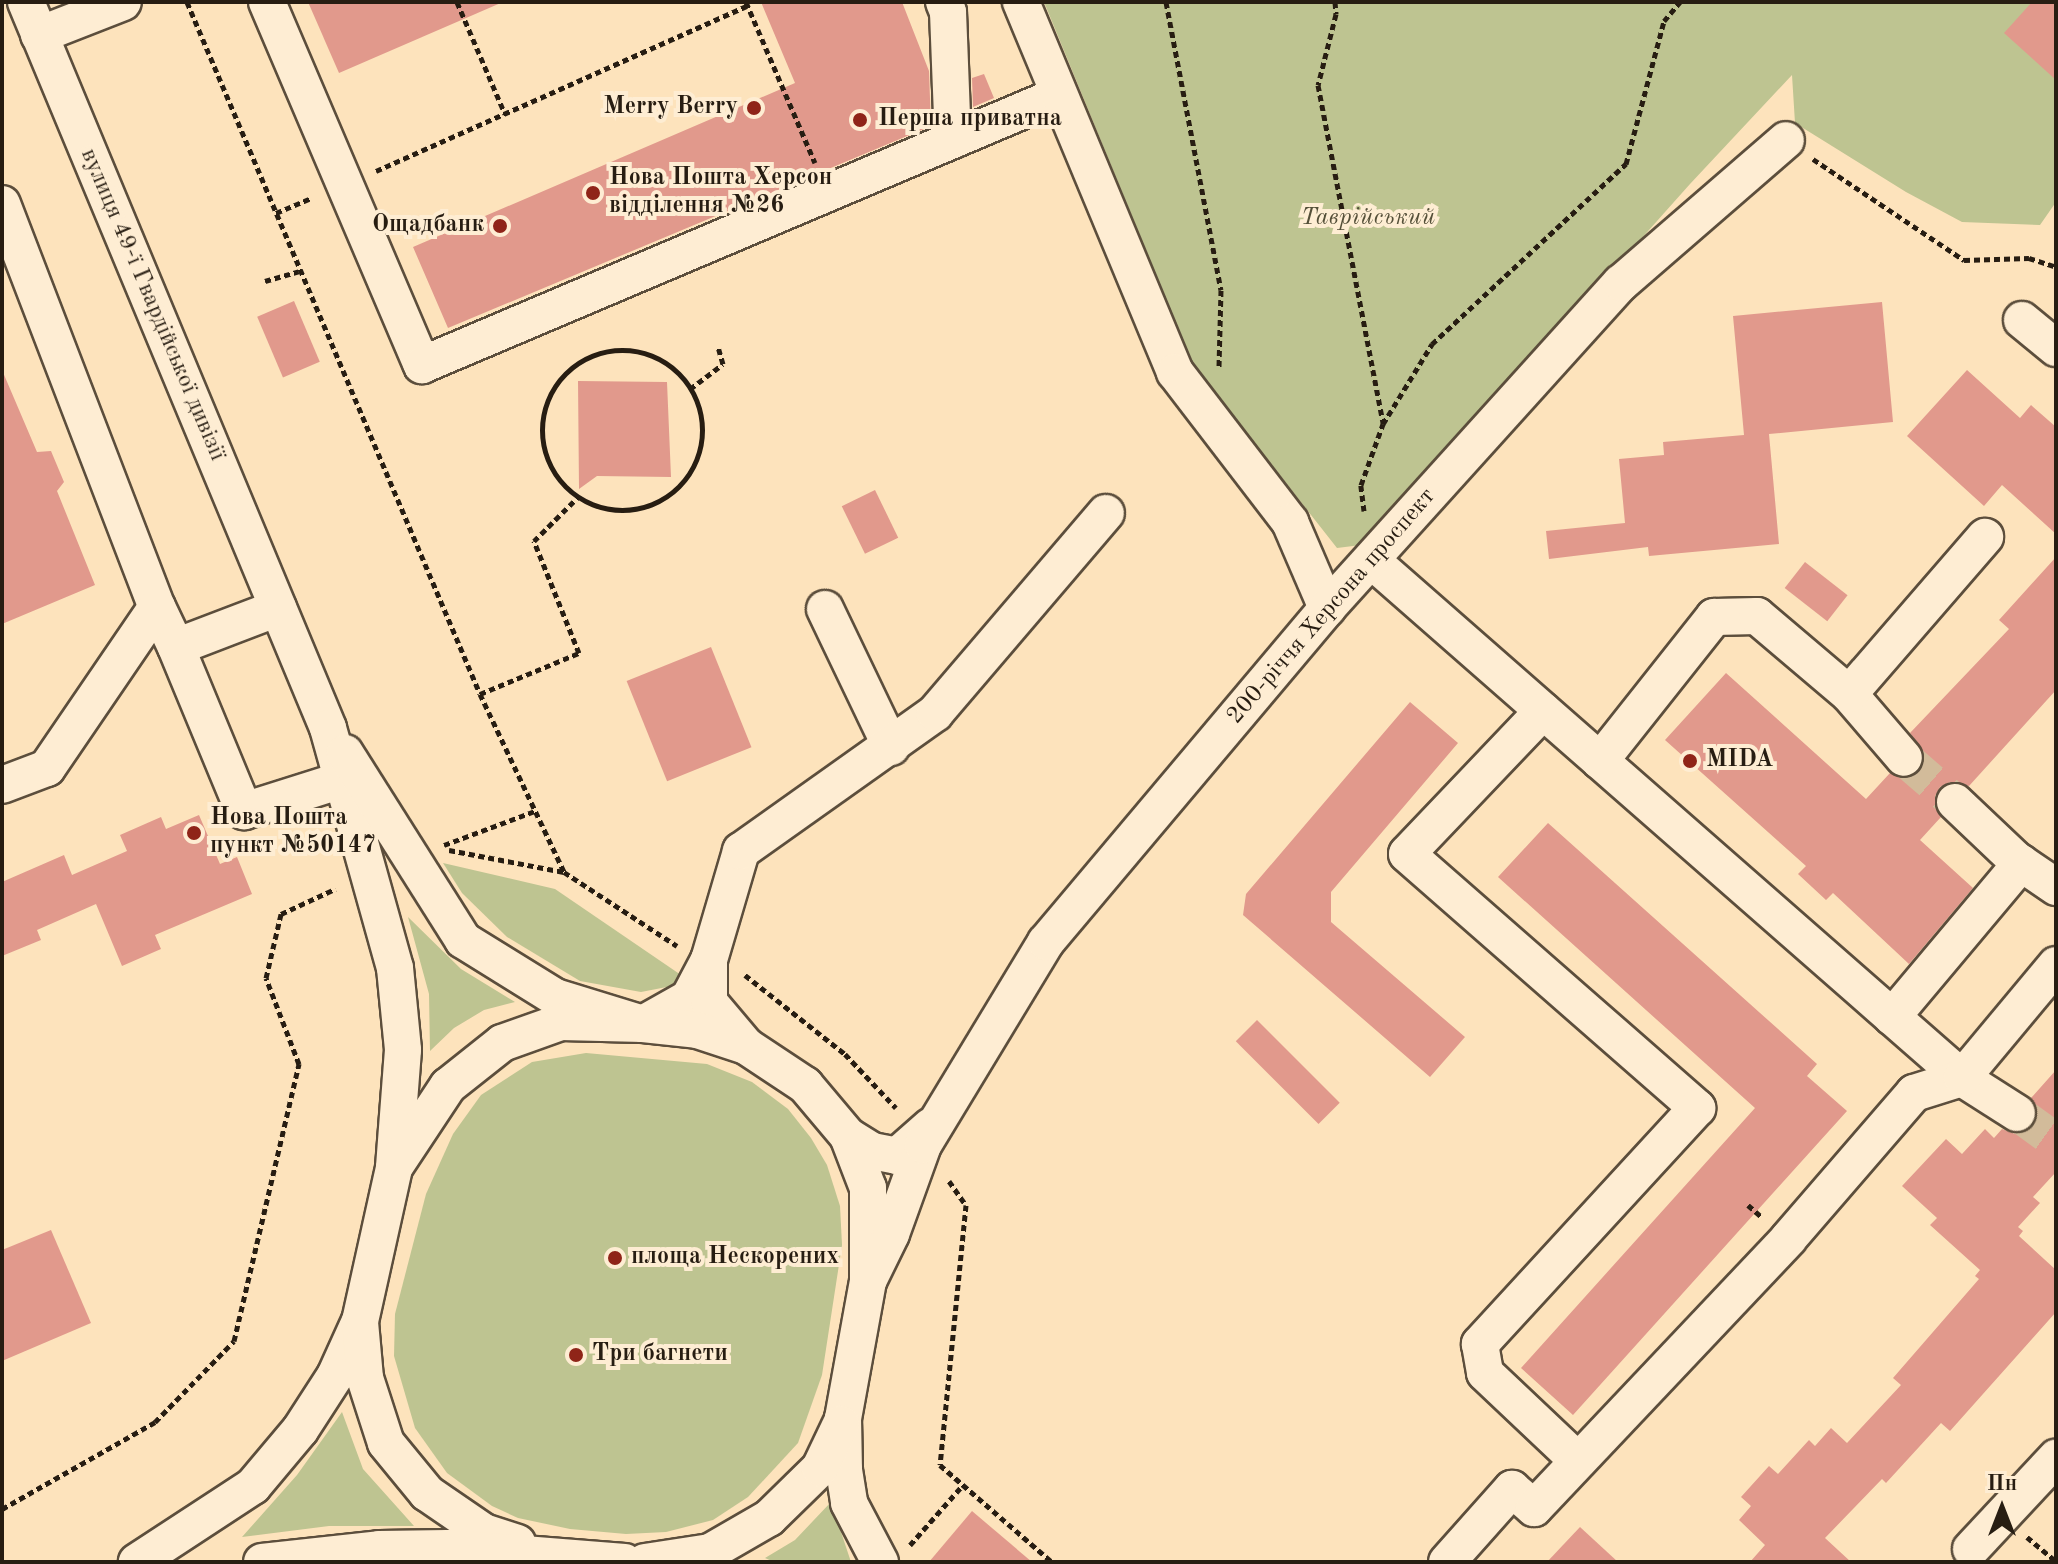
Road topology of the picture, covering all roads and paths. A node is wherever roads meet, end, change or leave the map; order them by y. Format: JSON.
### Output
{"nodes":[{"id":1,"x":26,"y":2,"type":"edge"},
{"id":2,"x":123,"y":2,"type":"edge"},
{"id":3,"x":187,"y":2,"type":"edge"},
{"id":4,"x":267,"y":2,"type":"edge"},
{"id":5,"x":457,"y":2,"type":"edge"},
{"id":6,"x":944,"y":2,"type":"edge"},
{"id":7,"x":1021,"y":2,"type":"edge"},
{"id":8,"x":1166,"y":2,"type":"edge"},
{"id":9,"x":1335,"y":2,"type":"edge"},
{"id":10,"x":1680,"y":2,"type":"edge"},
{"id":11,"x":746,"y":4,"type":"edge"},
{"id":12,"x":39,"y":35,"type":"junction"},
{"id":13,"x":1059,"y":95,"type":"junction"},
{"id":14,"x":505,"y":114,"type":"junction"},
{"id":15,"x":953,"y":140,"type":"junction"},
{"id":16,"x":1786,"y":140,"type":"joint"},
{"id":17,"x":380,"y":169,"type":"dead end"},
{"id":18,"x":827,"y":194,"type":"junction"},
{"id":19,"x":2,"y":204,"type":"edge"},
{"id":20,"x":2056,"y":267,"type":"edge"},
{"id":21,"x":299,"y":271,"type":"junction"},
{"id":22,"x":265,"y":281,"type":"dead end"},
{"id":23,"x":2022,"y":320,"type":"dead end"},
{"id":24,"x":718,"y":346,"type":"dead end"},
{"id":25,"x":2056,"y":348,"type":"edge"},
{"id":26,"x":690,"y":389,"type":"junction"},
{"id":27,"x":1383,"y":424,"type":"junction"},
{"id":28,"x":1217,"y":428,"type":"junction"},
{"id":29,"x":578,"y":497,"type":"junction"},
{"id":30,"x":1106,"y":513,"type":"dead end"},
{"id":31,"x":1985,"y":537,"type":"dead end"},
{"id":32,"x":1371,"y":560,"type":"junction"},
{"id":33,"x":157,"y":607,"type":"junction"},
{"id":34,"x":278,"y":608,"type":"junction"},
{"id":35,"x":1327,"y":608,"type":"junction"},
{"id":36,"x":825,"y":609,"type":"dead end"},
{"id":37,"x":176,"y":647,"type":"junction"},
{"id":38,"x":1849,"y":694,"type":"junction"},
{"id":39,"x":1543,"y":711,"type":"junction"},
{"id":40,"x":328,"y":728,"type":"junction"},
{"id":41,"x":891,"y":747,"type":"junction"},
{"id":42,"x":1904,"y":758,"type":"tunnel mouth"},
{"id":43,"x":1600,"y":761,"type":"junction"},
{"id":44,"x":342,"y":780,"type":"junction"},
{"id":45,"x":2,"y":785,"type":"edge"},
{"id":46,"x":1955,"y":802,"type":"tunnel mouth"},
{"id":47,"x":535,"y":811,"type":"dead end"},
{"id":48,"x":2021,"y":863,"type":"junction"},
{"id":49,"x":564,"y":872,"type":"dead end"},
{"id":50,"x":2056,"y":887,"type":"edge"},
{"id":51,"x":336,"y":889,"type":"dead end"},
{"id":52,"x":709,"y":960,"type":"junction"},
{"id":53,"x":2056,"y":965,"type":"edge"},
{"id":54,"x":1892,"y":1017,"type":"junction"},
{"id":55,"x":643,"y":1024,"type":"junction"},
{"id":56,"x":746,"y":1046,"type":"junction"},
{"id":57,"x":1962,"y":1078,"type":"junction"},
{"id":58,"x":2017,"y":1113,"type":"tunnel mouth"},
{"id":59,"x":935,"y":1122,"type":"junction"},
{"id":60,"x":848,"y":1136,"type":"junction"},
{"id":61,"x":394,"y":1168,"type":"junction"},
{"id":62,"x":966,"y":1205,"type":"dead end"},
{"id":63,"x":868,"y":1281,"type":"junction"},
{"id":64,"x":360,"y":1321,"type":"junction"},
{"id":65,"x":843,"y":1418,"type":"junction"},
{"id":66,"x":2056,"y":1458,"type":"edge"},
{"id":67,"x":1577,"y":1460,"type":"junction"},
{"id":68,"x":962,"y":1486,"type":"junction"},
{"id":69,"x":2,"y":1509,"type":"edge"},
{"id":70,"x":1971,"y":1549,"type":"dead end"},
{"id":71,"x":555,"y":1556,"type":"junction"},
{"id":72,"x":892,"y":1558,"type":"edge"},
{"id":73,"x":137,"y":1562,"type":"edge"},
{"id":74,"x":262,"y":1562,"type":"edge"},
{"id":75,"x":624,"y":1562,"type":"edge"},
{"id":76,"x":645,"y":1562,"type":"edge"},
{"id":77,"x":1052,"y":1562,"type":"edge"},
{"id":78,"x":1447,"y":1562,"type":"edge"}],
"edges":[{"from":1,"to":12,"type":"street","name":"вулиця 49-ї Гвардійської дивізії"},
{"from":2,"to":12,"type":"street"},
{"from":3,"to":21,"type":"path"},
{"from":4,"to":18,"type":"street"},
{"from":5,"to":14,"type":"path"},
{"from":6,"to":15,"type":"street"},
{"from":7,"to":13,"type":"street"},
{"from":8,"to":28,"type":"path"},
{"from":9,"to":27,"type":"path"},
{"from":10,"to":27,"type":"path"},
{"from":11,"to":14,"type":"path"},
{"from":11,"to":18,"type":"path"},
{"from":12,"to":34,"type":"street","name":"вулиця 49-ї Гвардійської дивізії"},
{"from":13,"to":15,"type":"street"},
{"from":13,"to":28,"type":"street"},
{"from":14,"to":17,"type":"path"},
{"from":15,"to":18,"type":"street"},
{"from":16,"to":20,"type":"path"},
{"from":16,"to":32,"type":"street","name":"200-річчя Херсона проспект"},
{"from":19,"to":33,"type":"street"},
{"from":21,"to":22,"type":"path"},
{"from":21,"to":29,"type":"path"},
{"from":23,"to":25,"type":"street"},
{"from":24,"to":26,"type":"path"},
{"from":26,"to":29,"type":"path"},
{"from":26,"to":29,"type":"path"},
{"from":27,"to":32,"type":"path"},
{"from":28,"to":35,"type":"street"},
{"from":30,"to":41,"type":"street"},
{"from":31,"to":38,"type":"street"},
{"from":32,"to":35,"type":"street","name":"200-річчя Херсона проспект"},
{"from":32,"to":39,"type":"street"},
{"from":33,"to":37,"type":"street"},
{"from":33,"to":45,"type":"street"},
{"from":34,"to":37,"type":"street"},
{"from":34,"to":40,"type":"street","name":"вулиця 49-ї Гвардійської дивізії"},
{"from":35,"to":59,"type":"street","name":"200-річчя Херсона проспект"},
{"from":36,"to":41,"type":"street"},
{"from":37,"to":44,"type":"street"},
{"from":38,"to":42,"type":"street"},
{"from":38,"to":43,"type":"street"},
{"from":39,"to":43,"type":"street"},
{"from":39,"to":67,"type":"street"},
{"from":40,"to":44,"type":"street"},
{"from":40,"to":55,"type":"street"},
{"from":41,"to":52,"type":"street"},
{"from":43,"to":54,"type":"street"},
{"from":44,"to":61,"type":"street"},
{"from":46,"to":48,"type":"street"},
{"from":47,"to":49,"type":"path"},
{"from":48,"to":50,"type":"street"},
{"from":48,"to":54,"type":"street"},
{"from":51,"to":69,"type":"path"},
{"from":52,"to":55,"type":"street"},
{"from":52,"to":56,"type":"street"},
{"from":53,"to":57,"type":"street"},
{"from":54,"to":57,"type":"street"},
{"from":55,"to":56,"type":"street"},
{"from":55,"to":61,"type":"street"},
{"from":56,"to":60,"type":"street"},
{"from":57,"to":58,"type":"street"},
{"from":57,"to":67,"type":"street"},
{"from":59,"to":60,"type":"street"},
{"from":59,"to":63,"type":"street"},
{"from":60,"to":63,"type":"street"},
{"from":61,"to":64,"type":"street"},
{"from":62,"to":68,"type":"path"},
{"from":63,"to":65,"type":"street"},
{"from":64,"to":71,"type":"street"},
{"from":64,"to":73,"type":"street"},
{"from":65,"to":72,"type":"street"},
{"from":65,"to":76,"type":"street"},
{"from":66,"to":70,"type":"street"},
{"from":67,"to":78,"type":"street"},
{"from":68,"to":72,"type":"path"},
{"from":68,"to":77,"type":"path"},
{"from":71,"to":74,"type":"street"},
{"from":71,"to":75,"type":"street"}]}
